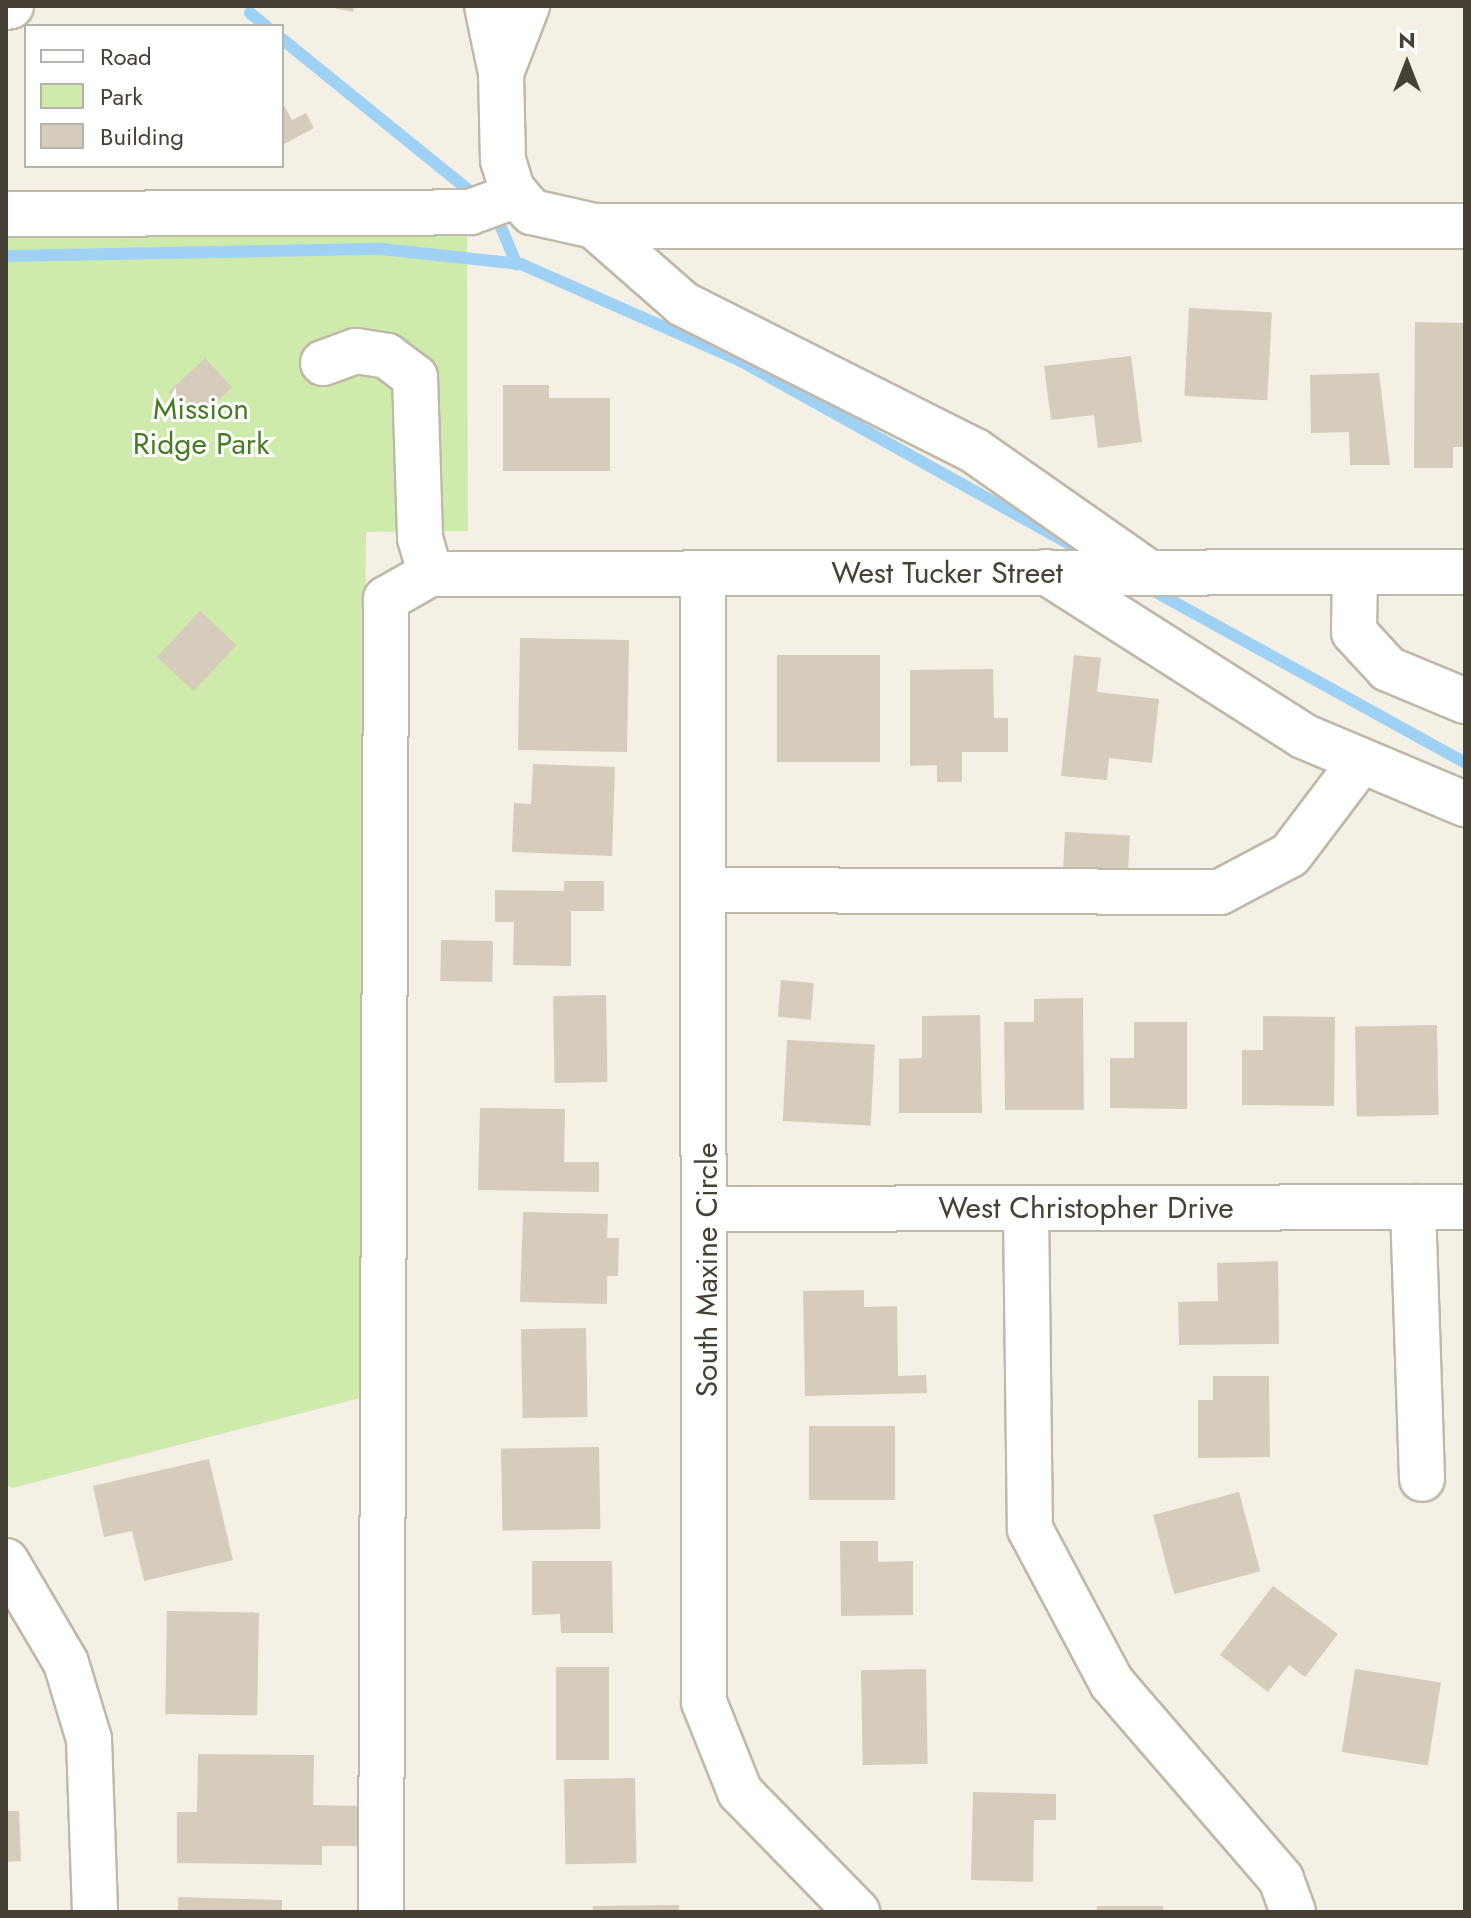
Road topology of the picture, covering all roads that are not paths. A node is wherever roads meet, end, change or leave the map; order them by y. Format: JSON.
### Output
{"nodes":[{"id":1,"x":487,"y":6,"type":"edge"},
{"id":2,"x":527,"y":6,"type":"edge"},
{"id":3,"x":501,"y":73,"type":"junction"},
{"id":4,"x":517,"y":195,"type":"junction"},
{"id":5,"x":6,"y":214,"type":"edge"},
{"id":6,"x":594,"y":226,"type":"junction"},
{"id":7,"x":1465,"y":226,"type":"edge"},
{"id":8,"x":323,"y":363,"type":"dead end"},
{"id":9,"x":1046,"y":572,"type":"junction"},
{"id":10,"x":1148,"y":572,"type":"junction"},
{"id":11,"x":1355,"y":572,"type":"junction"},
{"id":12,"x":1465,"y":572,"type":"edge"},
{"id":13,"x":430,"y":574,"type":"junction"},
{"id":14,"x":703,"y":574,"type":"junction"},
{"id":15,"x":1465,"y":701,"type":"edge"},
{"id":16,"x":1361,"y":761,"type":"junction"},
{"id":17,"x":1465,"y":804,"type":"edge"},
{"id":18,"x":706,"y":890,"type":"junction"},
{"id":19,"x":1413,"y":1207,"type":"junction"},
{"id":20,"x":1465,"y":1207,"type":"edge"},
{"id":21,"x":1026,"y":1208,"type":"junction"},
{"id":22,"x":708,"y":1209,"type":"junction"},
{"id":23,"x":1422,"y":1479,"type":"dead end"},
{"id":24,"x":6,"y":1561,"type":"edge"},
{"id":25,"x":95,"y":1912,"type":"edge"},
{"id":26,"x":381,"y":1912,"type":"edge"},
{"id":27,"x":857,"y":1912,"type":"edge"},
{"id":28,"x":1293,"y":1912,"type":"edge"}],
"edges":[{"from":1,"to":3,"type":"street"},
{"from":2,"to":3,"type":"street"},
{"from":3,"to":4,"type":"street"},
{"from":4,"to":5,"type":"street"},
{"from":4,"to":6,"type":"street"},
{"from":6,"to":7,"type":"street"},
{"from":6,"to":10,"type":"street"},
{"from":8,"to":13,"type":"street"},
{"from":9,"to":10,"type":"street","name":"West Tucker Street"},
{"from":9,"to":14,"type":"street","name":"West Tucker Street"},
{"from":9,"to":16,"type":"street"},
{"from":10,"to":11,"type":"street","name":"West Tucker Street"},
{"from":11,"to":12,"type":"street","name":"West Tucker Street"},
{"from":11,"to":15,"type":"street"},
{"from":13,"to":14,"type":"street","name":"West Tucker Street"},
{"from":13,"to":26,"type":"street"},
{"from":14,"to":18,"type":"street","name":"South Maxine Circle"},
{"from":16,"to":17,"type":"street"},
{"from":16,"to":18,"type":"street"},
{"from":18,"to":22,"type":"street","name":"South Maxine Circle"},
{"from":19,"to":20,"type":"street","name":"West Christopher Drive"},
{"from":19,"to":21,"type":"street","name":"West Christopher Drive"},
{"from":19,"to":23,"type":"street"},
{"from":21,"to":22,"type":"street","name":"West Christopher Drive"},
{"from":21,"to":28,"type":"street"},
{"from":22,"to":27,"type":"street","name":"South Maxine Circle"},
{"from":24,"to":25,"type":"street"}]}
